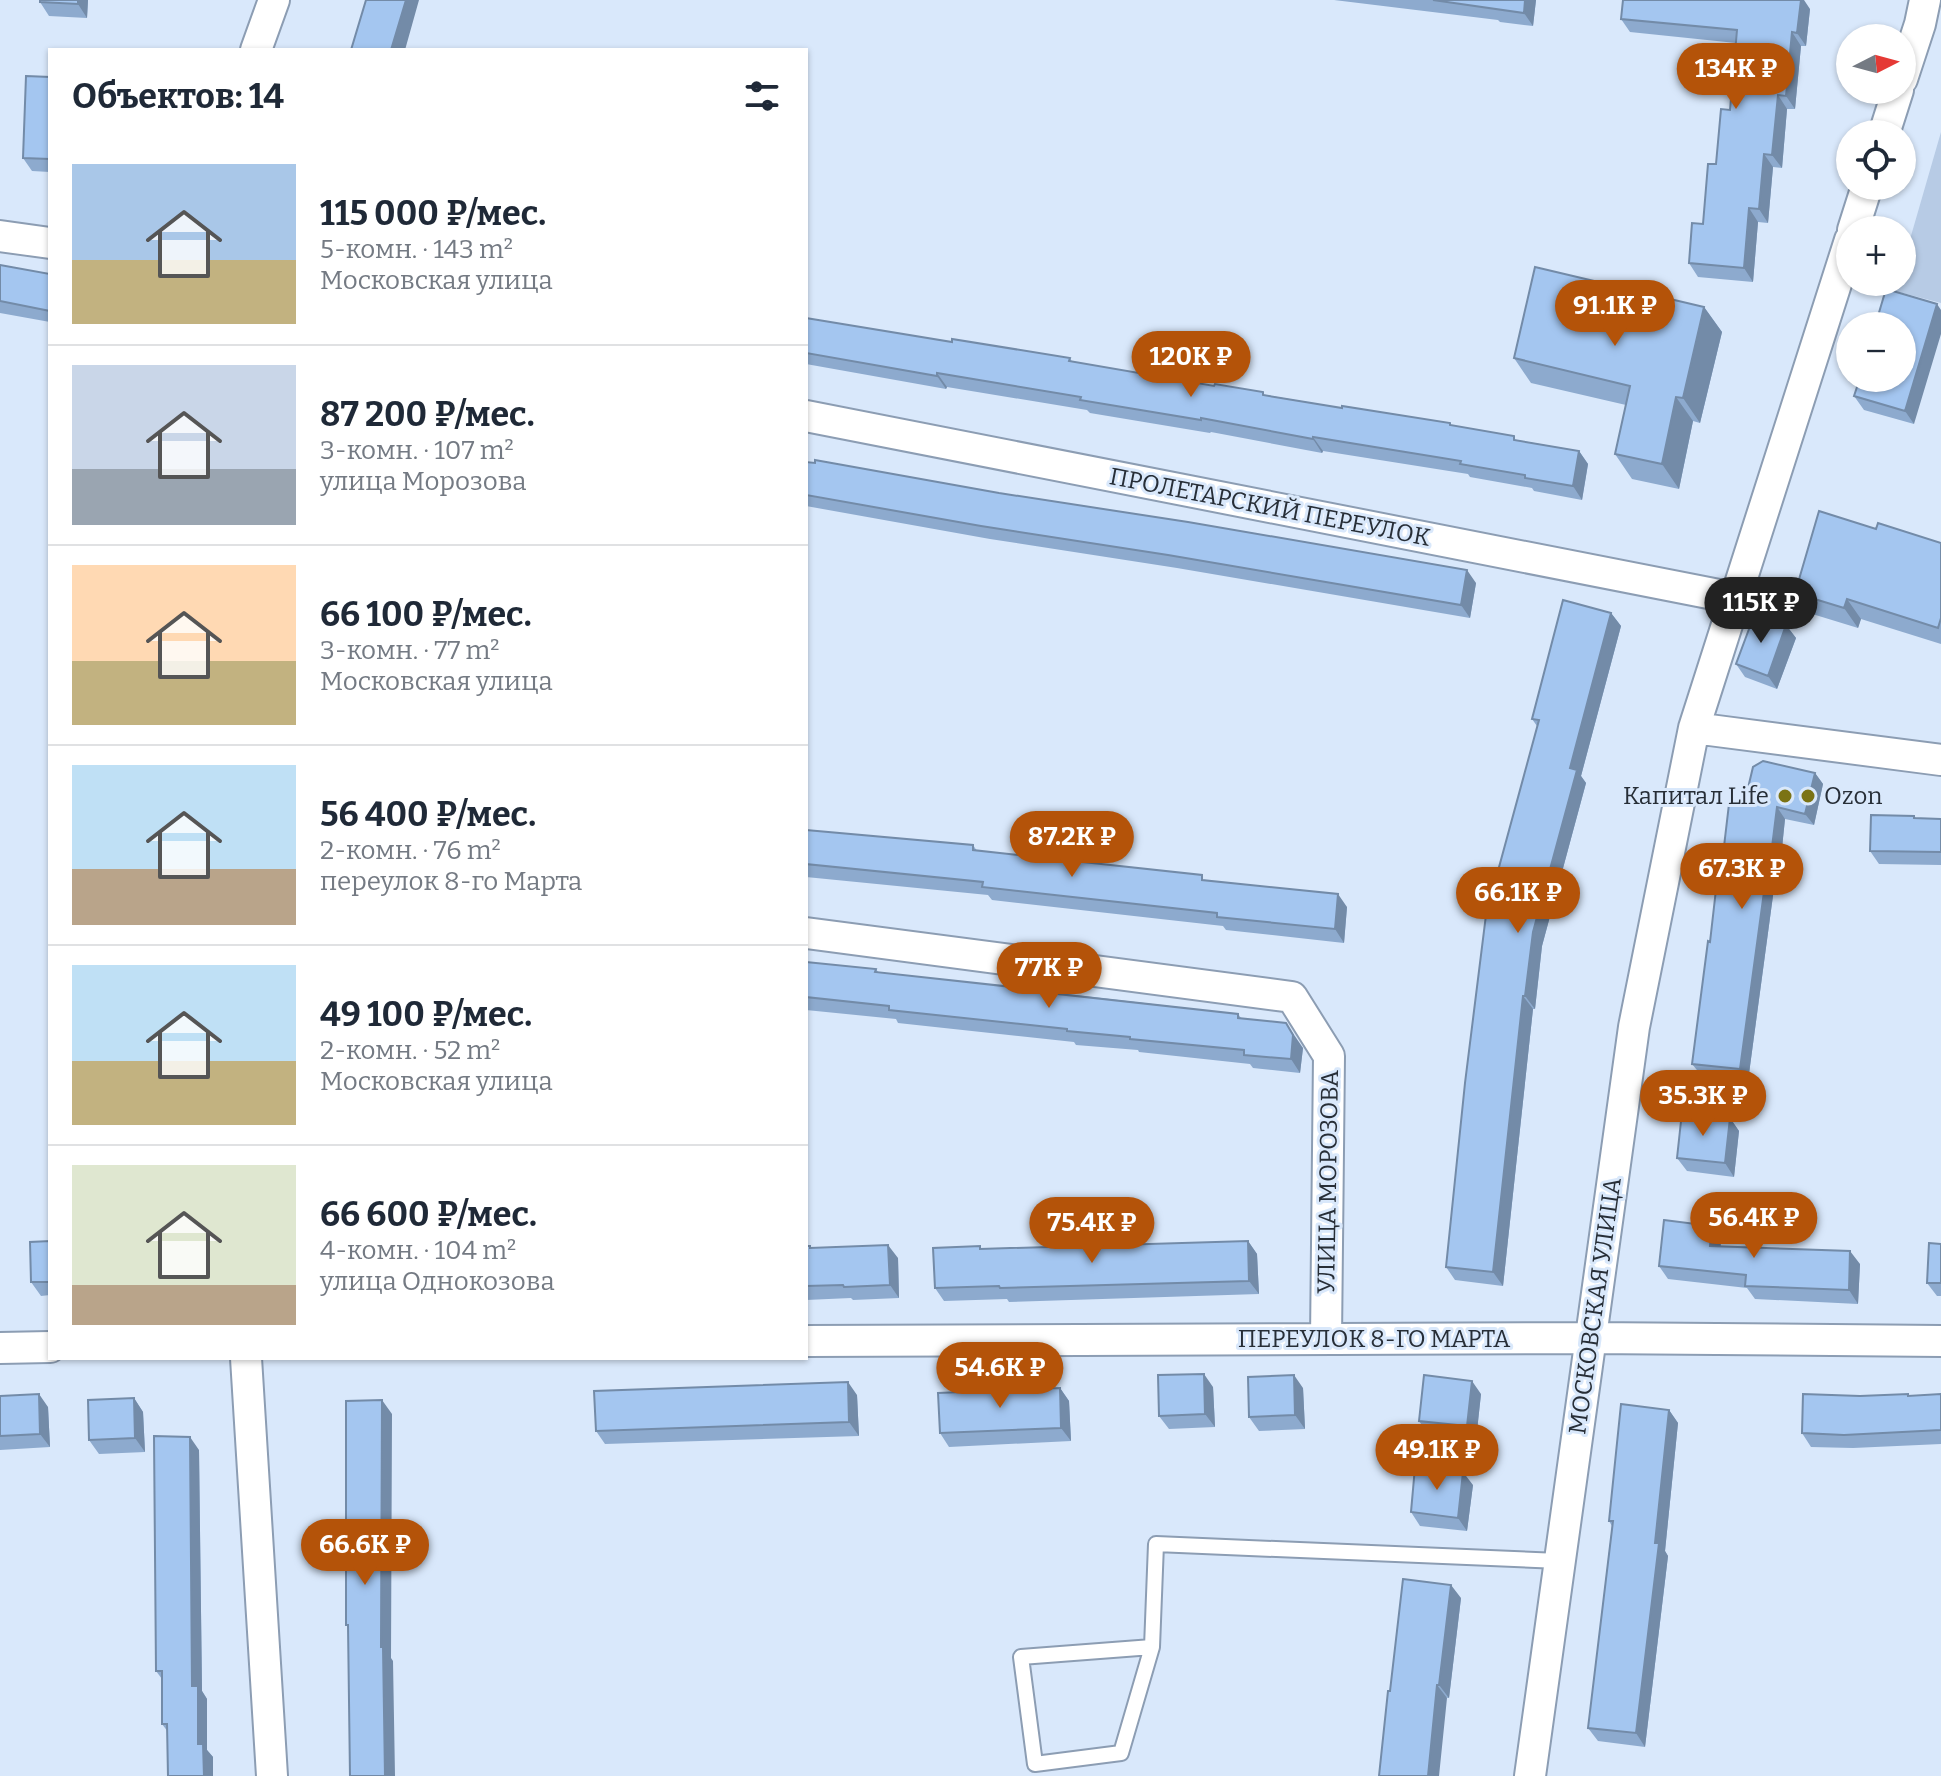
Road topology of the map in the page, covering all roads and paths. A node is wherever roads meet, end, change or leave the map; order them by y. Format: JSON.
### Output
{"nodes":[{"id":1,"x":274,"y":0,"type":"edge"},
{"id":2,"x":1925,"y":0,"type":"edge"},
{"id":3,"x":1916,"y":36,"type":"edge"},
{"id":4,"x":257,"y":48,"type":"edge"},
{"id":5,"x":0,"y":236,"type":"edge"},
{"id":6,"x":48,"y":243,"type":"edge"},
{"id":7,"x":1836,"y":283,"type":"edge"},
{"id":8,"x":808,"y":416,"type":"edge"},
{"id":9,"x":1734,"y":598,"type":"junction"},
{"id":10,"x":1694,"y":728,"type":"junction"},
{"id":11,"x":1941,"y":760,"type":"edge"},
{"id":12,"x":808,"y":933,"type":"edge"},
{"id":13,"x":1590,"y":1338,"type":"junction"},
{"id":14,"x":1326,"y":1339,"type":"junction"},
{"id":15,"x":808,"y":1341,"type":"edge"},
{"id":16,"x":1941,"y":1341,"type":"edge"},
{"id":17,"x":48,"y":1347,"type":"edge"},
{"id":18,"x":0,"y":1348,"type":"edge"},
{"id":19,"x":246,"y":1360,"type":"edge"},
{"id":20,"x":1559,"y":1561,"type":"junction"},
{"id":21,"x":1152,"y":1647,"type":"junction"},
{"id":22,"x":272,"y":1776,"type":"edge"},
{"id":23,"x":1530,"y":1776,"type":"edge"}],
"edges":[{"from":1,"to":4,"type":"street"},
{"from":2,"to":3,"type":"street"},
{"from":5,"to":6,"type":"street"},
{"from":7,"to":9,"type":"street","name":"МОСКОВСКАЯ УЛИЦА"},
{"from":8,"to":9,"type":"street","name":"ПРОЛЕТАРСКИЙ ПЕРЕУЛОК"},
{"from":9,"to":10,"type":"street","name":"МОСКОВСКАЯ УЛИЦА"},
{"from":10,"to":11,"type":"street"},
{"from":10,"to":13,"type":"street","name":"МОСКОВСКАЯ УЛИЦА"},
{"from":12,"to":14,"type":"street","name":"УЛИЦА МОРОЗОВА"},
{"from":13,"to":14,"type":"street","name":"ПЕРЕУЛОК 8-ГО МАРТА"},
{"from":13,"to":16,"type":"street","name":"ПЕРЕУЛОК 8-ГО МАРТА"},
{"from":13,"to":20,"type":"street","name":"МОСКОВСКАЯ УЛИЦА"},
{"from":14,"to":15,"type":"street","name":"ПЕРЕУЛОК 8-ГО МАРТА"},
{"from":17,"to":18,"type":"street"},
{"from":19,"to":22,"type":"street"},
{"from":20,"to":21,"type":"lane"},
{"from":20,"to":23,"type":"street","name":"МОСКОВСКАЯ УЛИЦА"},
{"from":21,"to":21,"type":"lane"}]}
